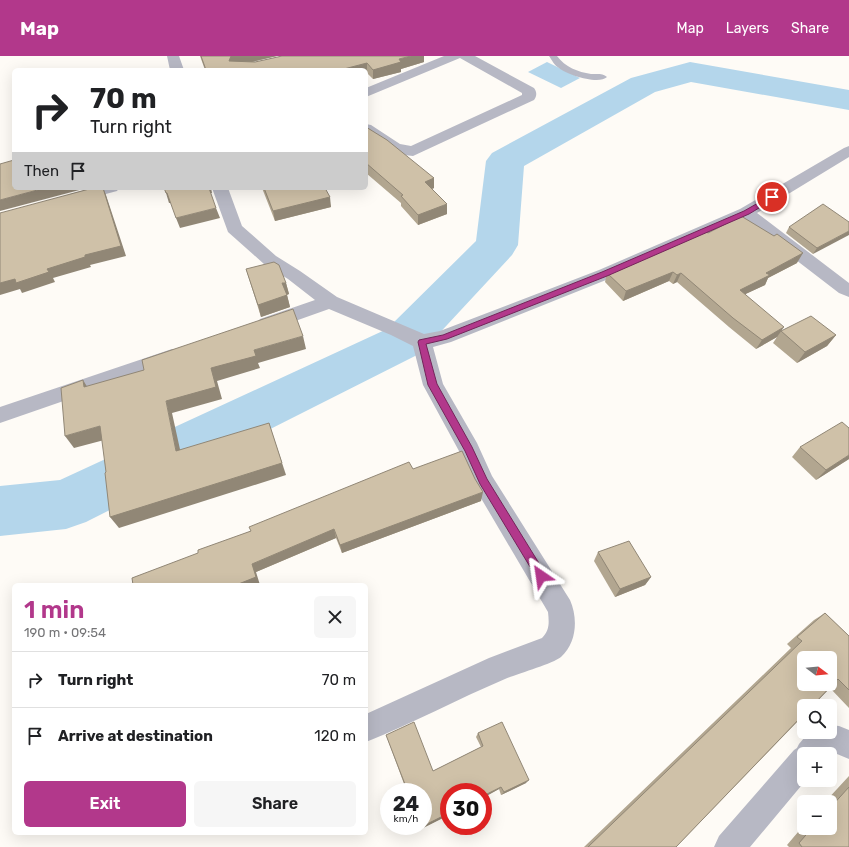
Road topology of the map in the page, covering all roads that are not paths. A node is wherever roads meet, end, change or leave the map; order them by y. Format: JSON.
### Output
{"nodes":[{"id":1,"x":173,"y":56,"type":"edge"},
{"id":2,"x":455,"y":56,"type":"edge"},
{"id":3,"x":465,"y":56,"type":"edge"},
{"id":4,"x":553,"y":56,"type":"edge"},
{"id":5,"x":177,"y":68,"type":"edge"},
{"id":6,"x":602,"y":77,"type":"dead end"},
{"id":7,"x":368,"y":92,"type":"edge"},
{"id":8,"x":368,"y":129,"type":"edge"},
{"id":9,"x":849,"y":151,"type":"edge"},
{"id":10,"x":103,"y":190,"type":"edge"},
{"id":11,"x":221,"y":190,"type":"edge"},
{"id":12,"x":62,"y":201,"type":"edge"},
{"id":13,"x":746,"y":213,"type":"junction"},
{"id":14,"x":849,"y":291,"type":"edge"},
{"id":15,"x":330,"y":302,"type":"junction"},
{"id":16,"x":248,"y":330,"type":"edge"},
{"id":17,"x":411,"y":336,"type":"junction"},
{"id":18,"x":188,"y":351,"type":"edge"},
{"id":19,"x":0,"y":415,"type":"edge"},
{"id":20,"x":368,"y":727,"type":"edge"},
{"id":21,"x":849,"y":744,"type":"edge"},
{"id":22,"x":816,"y":747,"type":"edge"},
{"id":23,"x":797,"y":768,"type":"edge"},
{"id":24,"x":730,"y":847,"type":"edge"}],
"edges":[{"from":1,"to":5,"type":"street"},
{"from":2,"to":7,"type":"street"},
{"from":3,"to":8,"type":"street"},
{"from":4,"to":6,"type":"lane"},
{"from":9,"to":13,"type":"street"},
{"from":10,"to":12,"type":"street"},
{"from":11,"to":15,"type":"street"},
{"from":13,"to":14,"type":"street"},
{"from":13,"to":17,"type":"street"},
{"from":15,"to":16,"type":"street"},
{"from":15,"to":17,"type":"street"},
{"from":17,"to":20,"type":"street"},
{"from":18,"to":19,"type":"street"},
{"from":21,"to":22,"type":"street"},
{"from":23,"to":24,"type":"street"}]}
